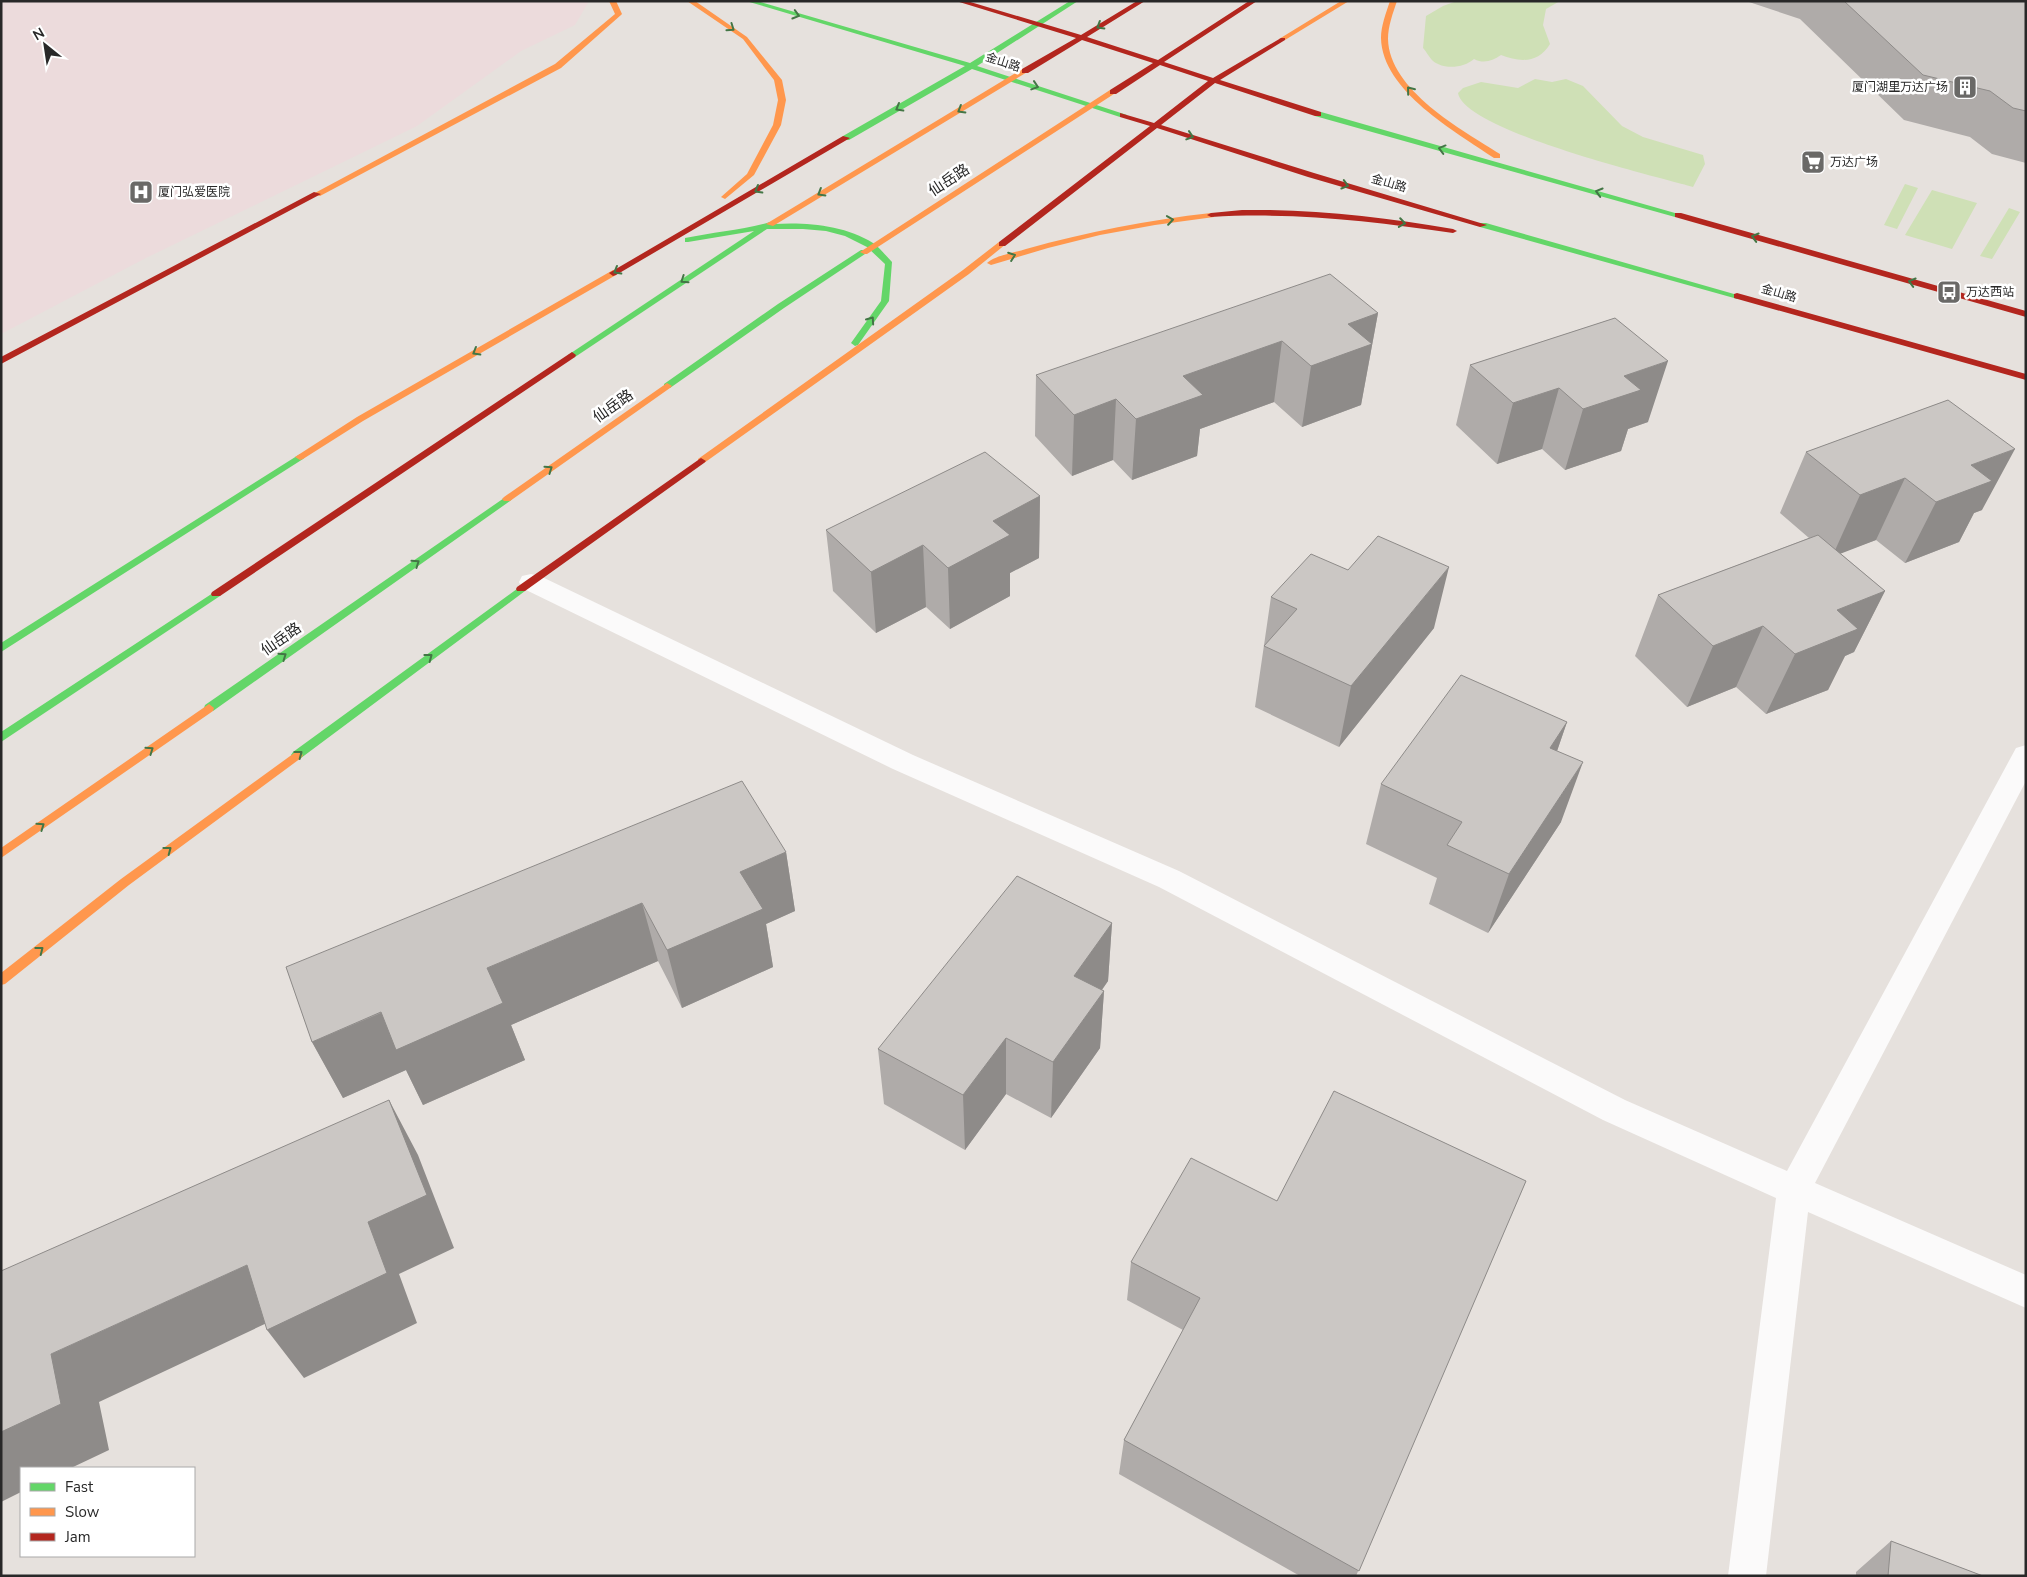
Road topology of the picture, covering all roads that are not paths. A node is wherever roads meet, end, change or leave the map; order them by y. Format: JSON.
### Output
{"nodes":[{"id":1,"x":612,"y":1,"type":"edge"},
{"id":2,"x":690,"y":1,"type":"edge"},
{"id":3,"x":749,"y":1,"type":"edge"},
{"id":4,"x":959,"y":1,"type":"edge"},
{"id":5,"x":1075,"y":1,"type":"edge"},
{"id":6,"x":1142,"y":1,"type":"edge"},
{"id":7,"x":1254,"y":1,"type":"edge"},
{"id":8,"x":1346,"y":1,"type":"edge"},
{"id":9,"x":1394,"y":1,"type":"edge"},
{"id":10,"x":1037,"y":24,"type":"junction"},
{"id":11,"x":971,"y":66,"type":"junction"},
{"id":12,"x":1214,"y":80,"type":"junction"},
{"id":13,"x":1156,"y":125,"type":"junction"},
{"id":14,"x":1571,"y":184,"type":"junction"},
{"id":15,"x":686,"y":231,"type":"junction"},
{"id":16,"x":1466,"y":234,"type":"dead end"},
{"id":17,"x":1483,"y":238,"type":"dead end"},
{"id":18,"x":657,"y":248,"type":"junction"},
{"id":19,"x":966,"y":272,"type":"junction"},
{"id":20,"x":1712,"y":288,"type":"junction"},
{"id":21,"x":2026,"y":314,"type":"edge"},
{"id":22,"x":843,"y":360,"type":"junction"},
{"id":23,"x":1,"y":361,"type":"edge"},
{"id":24,"x":2026,"y":377,"type":"edge"},
{"id":25,"x":531,"y":582,"type":"junction"},
{"id":26,"x":1,"y":648,"type":"edge"},
{"id":27,"x":1,"y":738,"type":"edge"},
{"id":28,"x":2026,"y":755,"type":"edge"},
{"id":29,"x":1,"y":854,"type":"edge"},
{"id":30,"x":1,"y":980,"type":"edge"},
{"id":31,"x":1794,"y":1190,"type":"junction"},
{"id":32,"x":2026,"y":1292,"type":"edge"},
{"id":33,"x":1747,"y":1576,"type":"edge"}],
"edges":[{"from":1,"to":23,"type":"main road"},
{"from":2,"to":15,"type":"main road","one_way":true},
{"from":3,"to":11,"type":"main road","name":"金山路","one_way":true},
{"from":4,"to":10,"type":"main road"},
{"from":5,"to":10,"type":"main road"},
{"from":6,"to":27,"type":"main road","one_way":true},
{"from":29,"to":7,"type":"main road","name":"仙岳路","one_way":true},
{"from":8,"to":12,"type":"main road"},
{"from":14,"to":9,"type":"main road","one_way":true},
{"from":10,"to":11,"type":"main road"},
{"from":10,"to":12,"type":"main road"},
{"from":11,"to":13,"type":"main road","name":"金山路","one_way":true},
{"from":11,"to":15,"type":"main road","one_way":true},
{"from":12,"to":13,"type":"main road"},
{"from":14,"to":12,"type":"main road","one_way":true},
{"from":13,"to":19,"type":"main road"},
{"from":13,"to":20,"type":"main road","name":"金山路","one_way":true},
{"from":21,"to":14,"type":"main road","one_way":true},
{"from":15,"to":18,"type":"main road"},
{"from":19,"to":16,"type":"main road","one_way":true},
{"from":17,"to":20,"type":"main road"},
{"from":22,"to":18,"type":"main road","one_way":true},
{"from":18,"to":26,"type":"main road","one_way":true},
{"from":19,"to":22,"type":"main road"},
{"from":20,"to":24,"type":"main road","name":"金山路"},
{"from":22,"to":25,"type":"main road"},
{"from":30,"to":25,"type":"main road","one_way":true},
{"from":25,"to":31,"type":"street"},
{"from":28,"to":31,"type":"street"},
{"from":31,"to":32,"type":"street"},
{"from":31,"to":33,"type":"street"}]}
